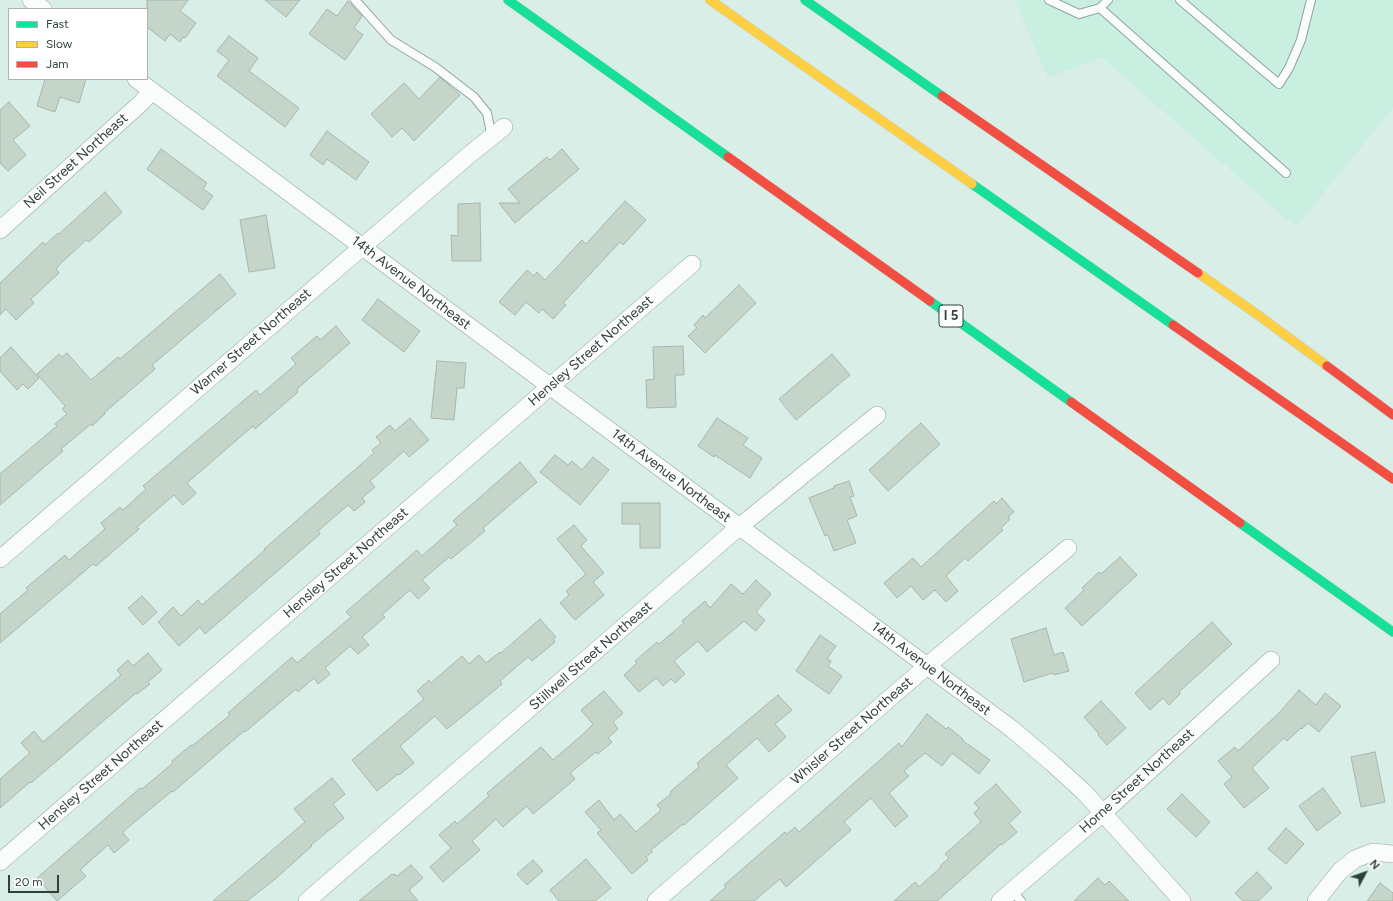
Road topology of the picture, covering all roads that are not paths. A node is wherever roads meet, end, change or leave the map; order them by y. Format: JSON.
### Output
{"nodes":[{"id":1,"x":31,"y":0,"type":"edge"},
{"id":2,"x":355,"y":0,"type":"edge"},
{"id":3,"x":508,"y":0,"type":"edge"},
{"id":4,"x":710,"y":0,"type":"edge"},
{"id":5,"x":805,"y":0,"type":"edge"},
{"id":6,"x":1049,"y":0,"type":"edge"},
{"id":7,"x":1108,"y":0,"type":"edge"},
{"id":8,"x":1180,"y":0,"type":"edge"},
{"id":9,"x":1311,"y":0,"type":"edge"},
{"id":10,"x":42,"y":8,"type":"edge"},
{"id":11,"x":1100,"y":8,"type":"junction"},
{"id":12,"x":137,"y":80,"type":"edge"},
{"id":13,"x":152,"y":91,"type":"junction"},
{"id":14,"x":504,"y":127,"type":"dead end"},
{"id":15,"x":490,"y":139,"type":"junction"},
{"id":16,"x":1286,"y":173,"type":"dead end"},
{"id":17,"x":0,"y":230,"type":"edge"},
{"id":18,"x":362,"y":247,"type":"junction"},
{"id":19,"x":692,"y":264,"type":"dead end"},
{"id":20,"x":550,"y":386,"type":"junction"},
{"id":21,"x":877,"y":415,"type":"dead end"},
{"id":22,"x":1393,"y":416,"type":"edge"},
{"id":23,"x":1393,"y":479,"type":"edge"},
{"id":24,"x":739,"y":527,"type":"junction"},
{"id":25,"x":1068,"y":548,"type":"dead end"},
{"id":26,"x":0,"y":559,"type":"edge"},
{"id":27,"x":1393,"y":632,"type":"edge"},
{"id":28,"x":1271,"y":660,"type":"dead end"},
{"id":29,"x":927,"y":666,"type":"junction"},
{"id":30,"x":1103,"y":813,"type":"junction"},
{"id":31,"x":1393,"y":854,"type":"edge"},
{"id":32,"x":0,"y":862,"type":"edge"},
{"id":33,"x":1011,"y":898,"type":"edge"},
{"id":34,"x":307,"y":901,"type":"edge"},
{"id":35,"x":656,"y":901,"type":"edge"},
{"id":36,"x":1182,"y":901,"type":"edge"},
{"id":37,"x":1316,"y":901,"type":"edge"}],
"edges":[{"from":1,"to":10,"type":"street"},
{"from":2,"to":15,"type":"lane"},
{"from":3,"to":27,"type":"highway","number":"I 5"},
{"from":4,"to":23,"type":"highway"},
{"from":5,"to":22,"type":"highway"},
{"from":6,"to":11,"type":"lane"},
{"from":7,"to":11,"type":"lane"},
{"from":8,"to":9,"type":"lane"},
{"from":11,"to":16,"type":"lane"},
{"from":12,"to":13,"type":"street","name":"14th Avenue Northeast"},
{"from":13,"to":17,"type":"street","name":"Neil Street Northeast"},
{"from":13,"to":18,"type":"street","name":"14th Avenue Northeast"},
{"from":14,"to":15,"type":"street","name":"Warner Street Northeast"},
{"from":15,"to":18,"type":"street","name":"Warner Street Northeast"},
{"from":18,"to":20,"type":"street","name":"14th Avenue Northeast"},
{"from":18,"to":26,"type":"street","name":"Warner Street Northeast"},
{"from":19,"to":20,"type":"street","name":"Hensley Street Northeast"},
{"from":20,"to":24,"type":"street","name":"14th Avenue Northeast"},
{"from":20,"to":32,"type":"street","name":"Hensley Street Northeast"},
{"from":21,"to":24,"type":"street","name":"Stillwell Street Northeast"},
{"from":24,"to":29,"type":"street","name":"14th Avenue Northeast"},
{"from":24,"to":34,"type":"street","name":"Stillwell Street Northeast"},
{"from":25,"to":29,"type":"street","name":"Whisler Street Northeast"},
{"from":28,"to":30,"type":"street","name":"Horne Street Northeast"},
{"from":29,"to":30,"type":"street","name":"14th Avenue Northeast"},
{"from":29,"to":35,"type":"street","name":"Whisler Street Northeast"},
{"from":30,"to":33,"type":"street","name":"Horne Street Northeast"},
{"from":30,"to":36,"type":"street","name":"14th Avenue Northeast"},
{"from":31,"to":37,"type":"street"}]}
